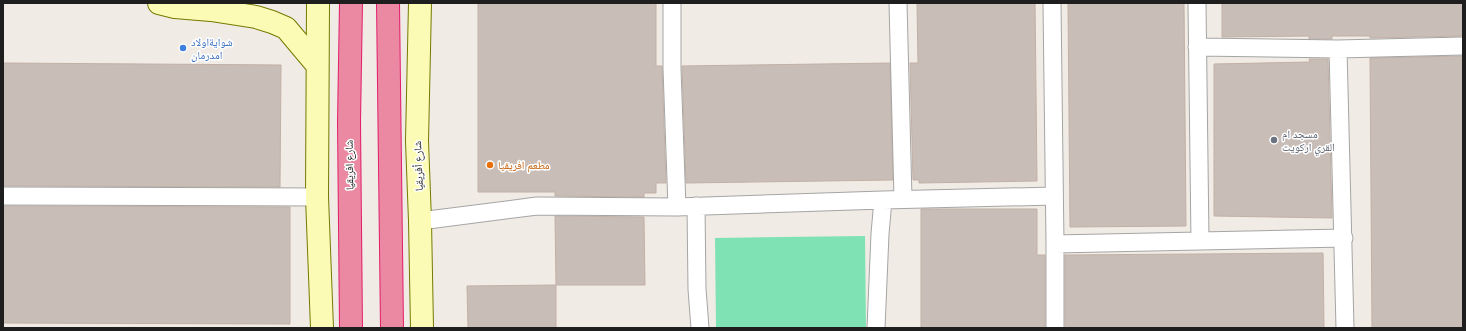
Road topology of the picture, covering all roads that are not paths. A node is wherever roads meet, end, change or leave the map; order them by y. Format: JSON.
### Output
{"nodes":[{"id":1,"x":159,"y":3,"type":"edge"},
{"id":2,"x":318,"y":3,"type":"edge"},
{"id":3,"x":351,"y":3,"type":"edge"},
{"id":4,"x":388,"y":3,"type":"edge"},
{"id":5,"x":420,"y":3,"type":"edge"},
{"id":6,"x":672,"y":3,"type":"edge"},
{"id":7,"x":898,"y":3,"type":"edge"},
{"id":8,"x":1052,"y":3,"type":"edge"},
{"id":9,"x":1197,"y":3,"type":"edge"},
{"id":10,"x":1463,"y":46,"type":"edge"},
{"id":11,"x":1197,"y":47,"type":"junction"},
{"id":12,"x":1338,"y":49,"type":"junction"},
{"id":13,"x":318,"y":65,"type":"junction"},
{"id":14,"x":3,"y":196,"type":"edge"},
{"id":15,"x":1054,"y":196,"type":"junction"},
{"id":16,"x":316,"y":197,"type":"junction"},
{"id":17,"x":903,"y":199,"type":"junction"},
{"id":18,"x":883,"y":200,"type":"junction"},
{"id":19,"x":696,"y":206,"type":"junction"},
{"id":20,"x":677,"y":207,"type":"junction"},
{"id":21,"x":420,"y":221,"type":"junction"},
{"id":22,"x":1344,"y":238,"type":"junction"},
{"id":23,"x":1200,"y":241,"type":"junction"},
{"id":24,"x":1055,"y":244,"type":"junction"},
{"id":25,"x":322,"y":328,"type":"edge"},
{"id":26,"x":351,"y":328,"type":"edge"},
{"id":27,"x":392,"y":328,"type":"edge"},
{"id":28,"x":422,"y":328,"type":"edge"},
{"id":29,"x":700,"y":328,"type":"edge"},
{"id":30,"x":876,"y":328,"type":"edge"},
{"id":31,"x":1055,"y":328,"type":"edge"},
{"id":32,"x":1345,"y":328,"type":"edge"}],
"edges":[{"from":1,"to":13,"type":"street"},
{"from":2,"to":13,"type":"street"},
{"from":3,"to":26,"type":"highway","name":"شارع افريقيا"},
{"from":4,"to":27,"type":"highway"},
{"from":5,"to":21,"type":"street","name":"شارع أفريقيا"},
{"from":6,"to":20,"type":"street"},
{"from":7,"to":17,"type":"street"},
{"from":8,"to":15,"type":"street"},
{"from":9,"to":11,"type":"street"},
{"from":10,"to":12,"type":"street"},
{"from":11,"to":12,"type":"street"},
{"from":11,"to":23,"type":"street"},
{"from":12,"to":22,"type":"street"},
{"from":13,"to":16,"type":"street"},
{"from":14,"to":16,"type":"street"},
{"from":15,"to":17,"type":"street"},
{"from":15,"to":24,"type":"street"},
{"from":16,"to":25,"type":"street"},
{"from":17,"to":18,"type":"street"},
{"from":18,"to":19,"type":"street"},
{"from":18,"to":30,"type":"street"},
{"from":19,"to":20,"type":"street"},
{"from":19,"to":29,"type":"street"},
{"from":20,"to":21,"type":"street"},
{"from":21,"to":28,"type":"street","name":"شارع أفريقيا"},
{"from":22,"to":23,"type":"street"},
{"from":22,"to":32,"type":"street"},
{"from":23,"to":24,"type":"street"},
{"from":24,"to":31,"type":"street"}]}
